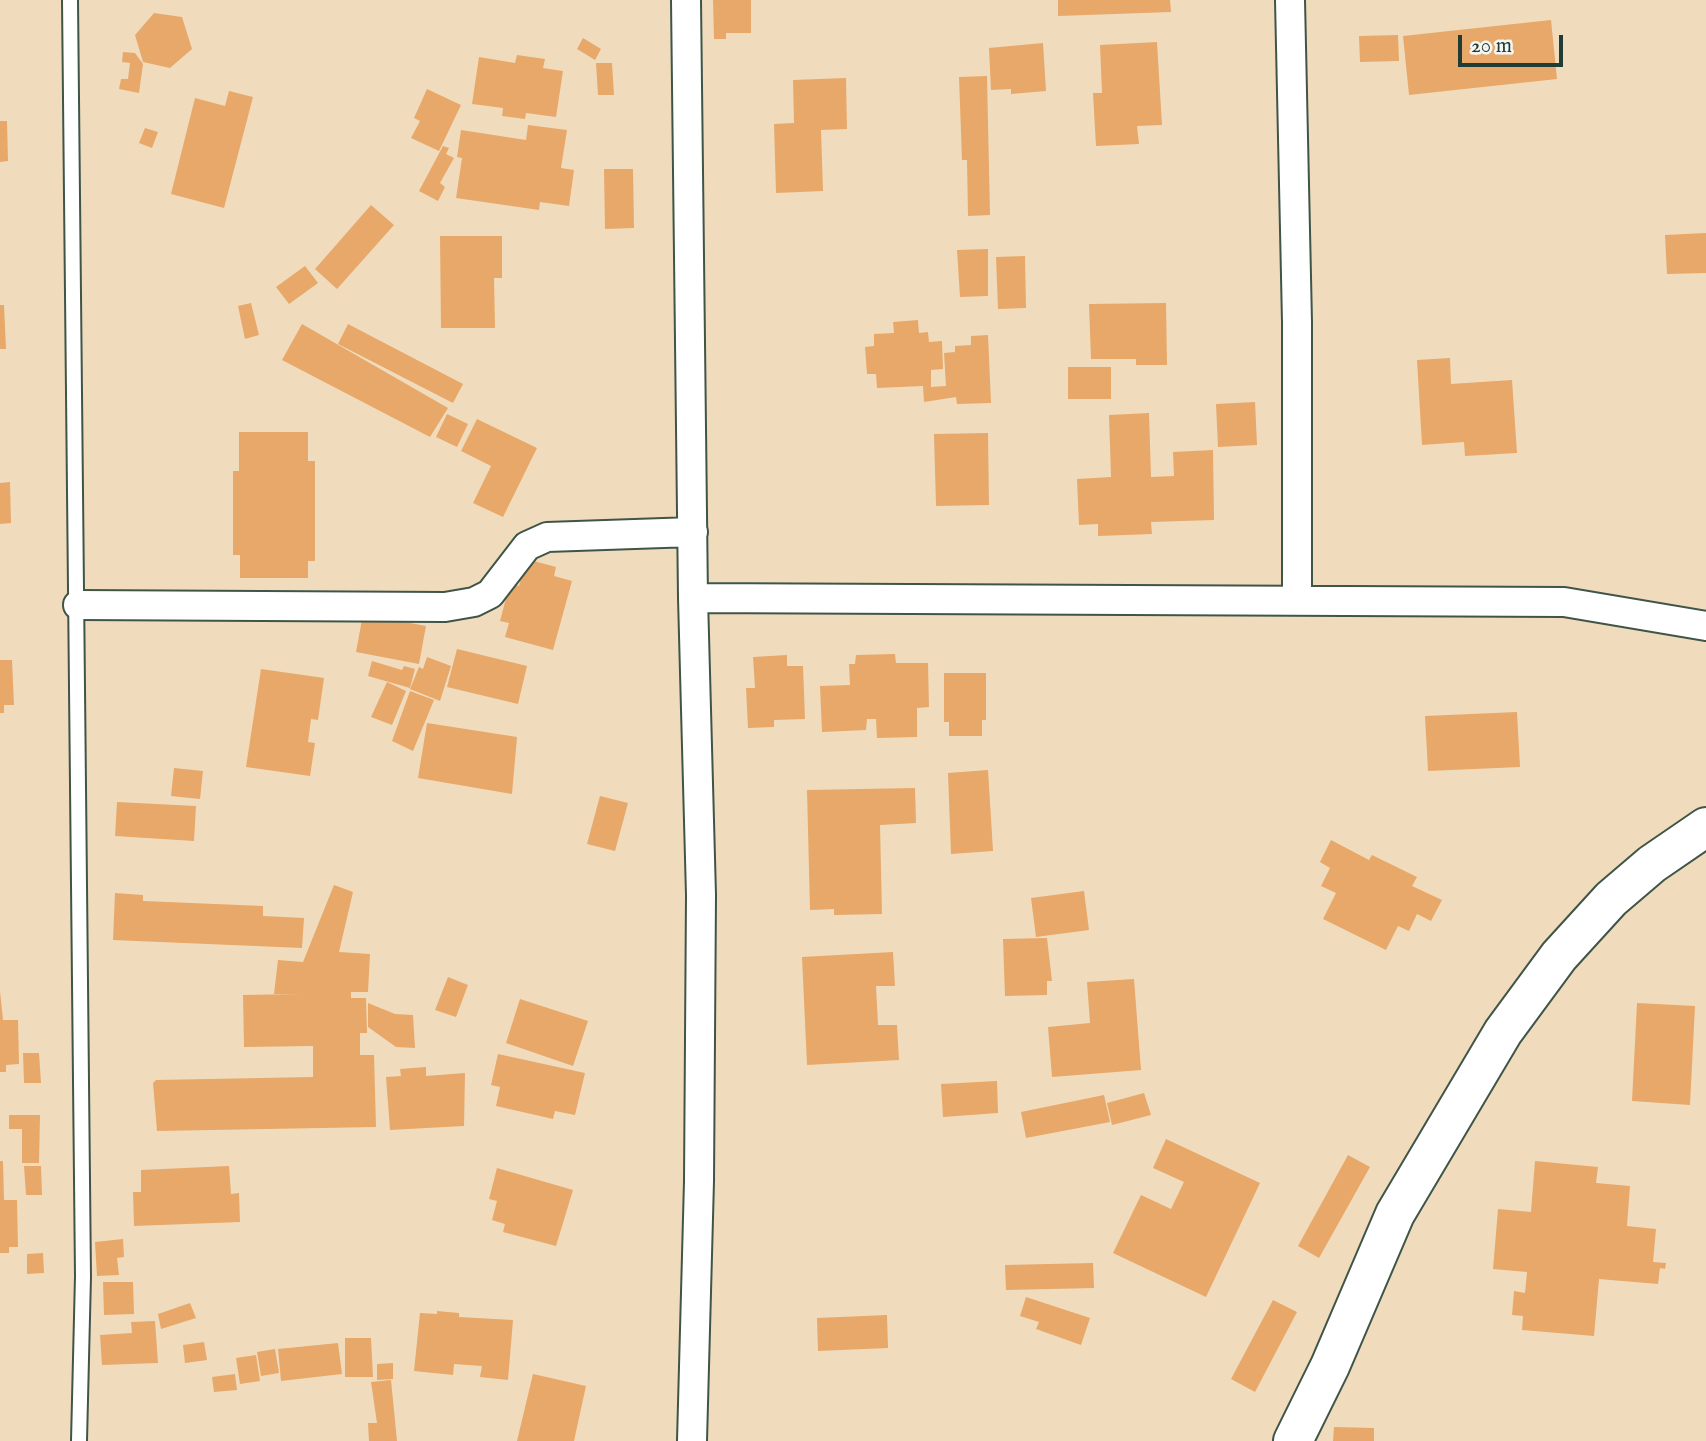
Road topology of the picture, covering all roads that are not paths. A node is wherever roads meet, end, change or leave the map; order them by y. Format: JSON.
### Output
{"nodes":[{"id":1,"x":70,"y":0,"type":"edge"},
{"id":2,"x":686,"y":0,"type":"edge"},
{"id":3,"x":1290,"y":0,"type":"edge"},
{"id":4,"x":693,"y":532,"type":"junction"},
{"id":5,"x":693,"y":598,"type":"junction"},
{"id":6,"x":1297,"y":601,"type":"junction"},
{"id":7,"x":78,"y":605,"type":"junction"},
{"id":8,"x":1706,"y":626,"type":"edge"},
{"id":9,"x":1706,"y":827,"type":"edge"},
{"id":10,"x":79,"y":1441,"type":"edge"},
{"id":11,"x":692,"y":1441,"type":"edge"},
{"id":12,"x":1293,"y":1441,"type":"edge"}],
"edges":[{"from":1,"to":7,"type":"lane"},
{"from":2,"to":4,"type":"street"},
{"from":3,"to":6,"type":"street"},
{"from":4,"to":5,"type":"street"},
{"from":4,"to":7,"type":"street"},
{"from":5,"to":6,"type":"street"},
{"from":5,"to":11,"type":"street"},
{"from":6,"to":8,"type":"street"},
{"from":7,"to":10,"type":"lane"},
{"from":9,"to":12,"type":"street"}]}
